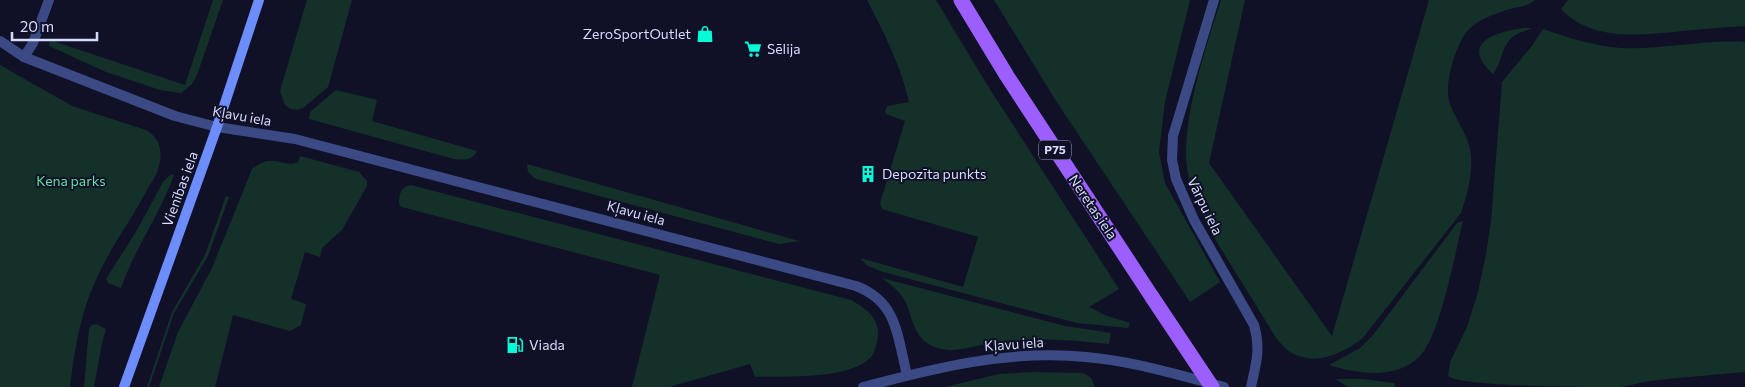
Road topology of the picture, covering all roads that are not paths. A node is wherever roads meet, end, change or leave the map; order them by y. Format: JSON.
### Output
{"nodes":[{"id":1,"x":50,"y":0,"type":"edge"},
{"id":2,"x":259,"y":0,"type":"edge"},
{"id":3,"x":961,"y":0,"type":"edge"},
{"id":4,"x":1214,"y":0,"type":"edge"},
{"id":5,"x":0,"y":41,"type":"edge"},
{"id":6,"x":24,"y":57,"type":"junction"},
{"id":7,"x":216,"y":127,"type":"junction"},
{"id":8,"x":907,"y":375,"type":"junction"},
{"id":9,"x":124,"y":387,"type":"edge"},
{"id":10,"x":863,"y":387,"type":"edge"},
{"id":11,"x":1212,"y":387,"type":"edge"},
{"id":12,"x":1224,"y":387,"type":"edge"},
{"id":13,"x":1251,"y":387,"type":"edge"}],
"edges":[{"from":1,"to":6,"type":"street"},
{"from":2,"to":7,"type":"main road","name":"Vienības iela"},
{"from":3,"to":11,"type":"main road","name":"Neretas iela","number":"P75","bridge":true},
{"from":4,"to":13,"type":"street","name":"Vārpu iela"},
{"from":5,"to":6,"type":"street","name":"Kļavu iela"},
{"from":6,"to":7,"type":"street","name":"Kļavu iela"},
{"from":7,"to":8,"type":"street","name":"Kļavu iela"},
{"from":7,"to":9,"type":"main road","name":"Vienības iela"},
{"from":8,"to":10,"type":"street"},
{"from":8,"to":12,"type":"street","name":"Kļavu iela"}]}
